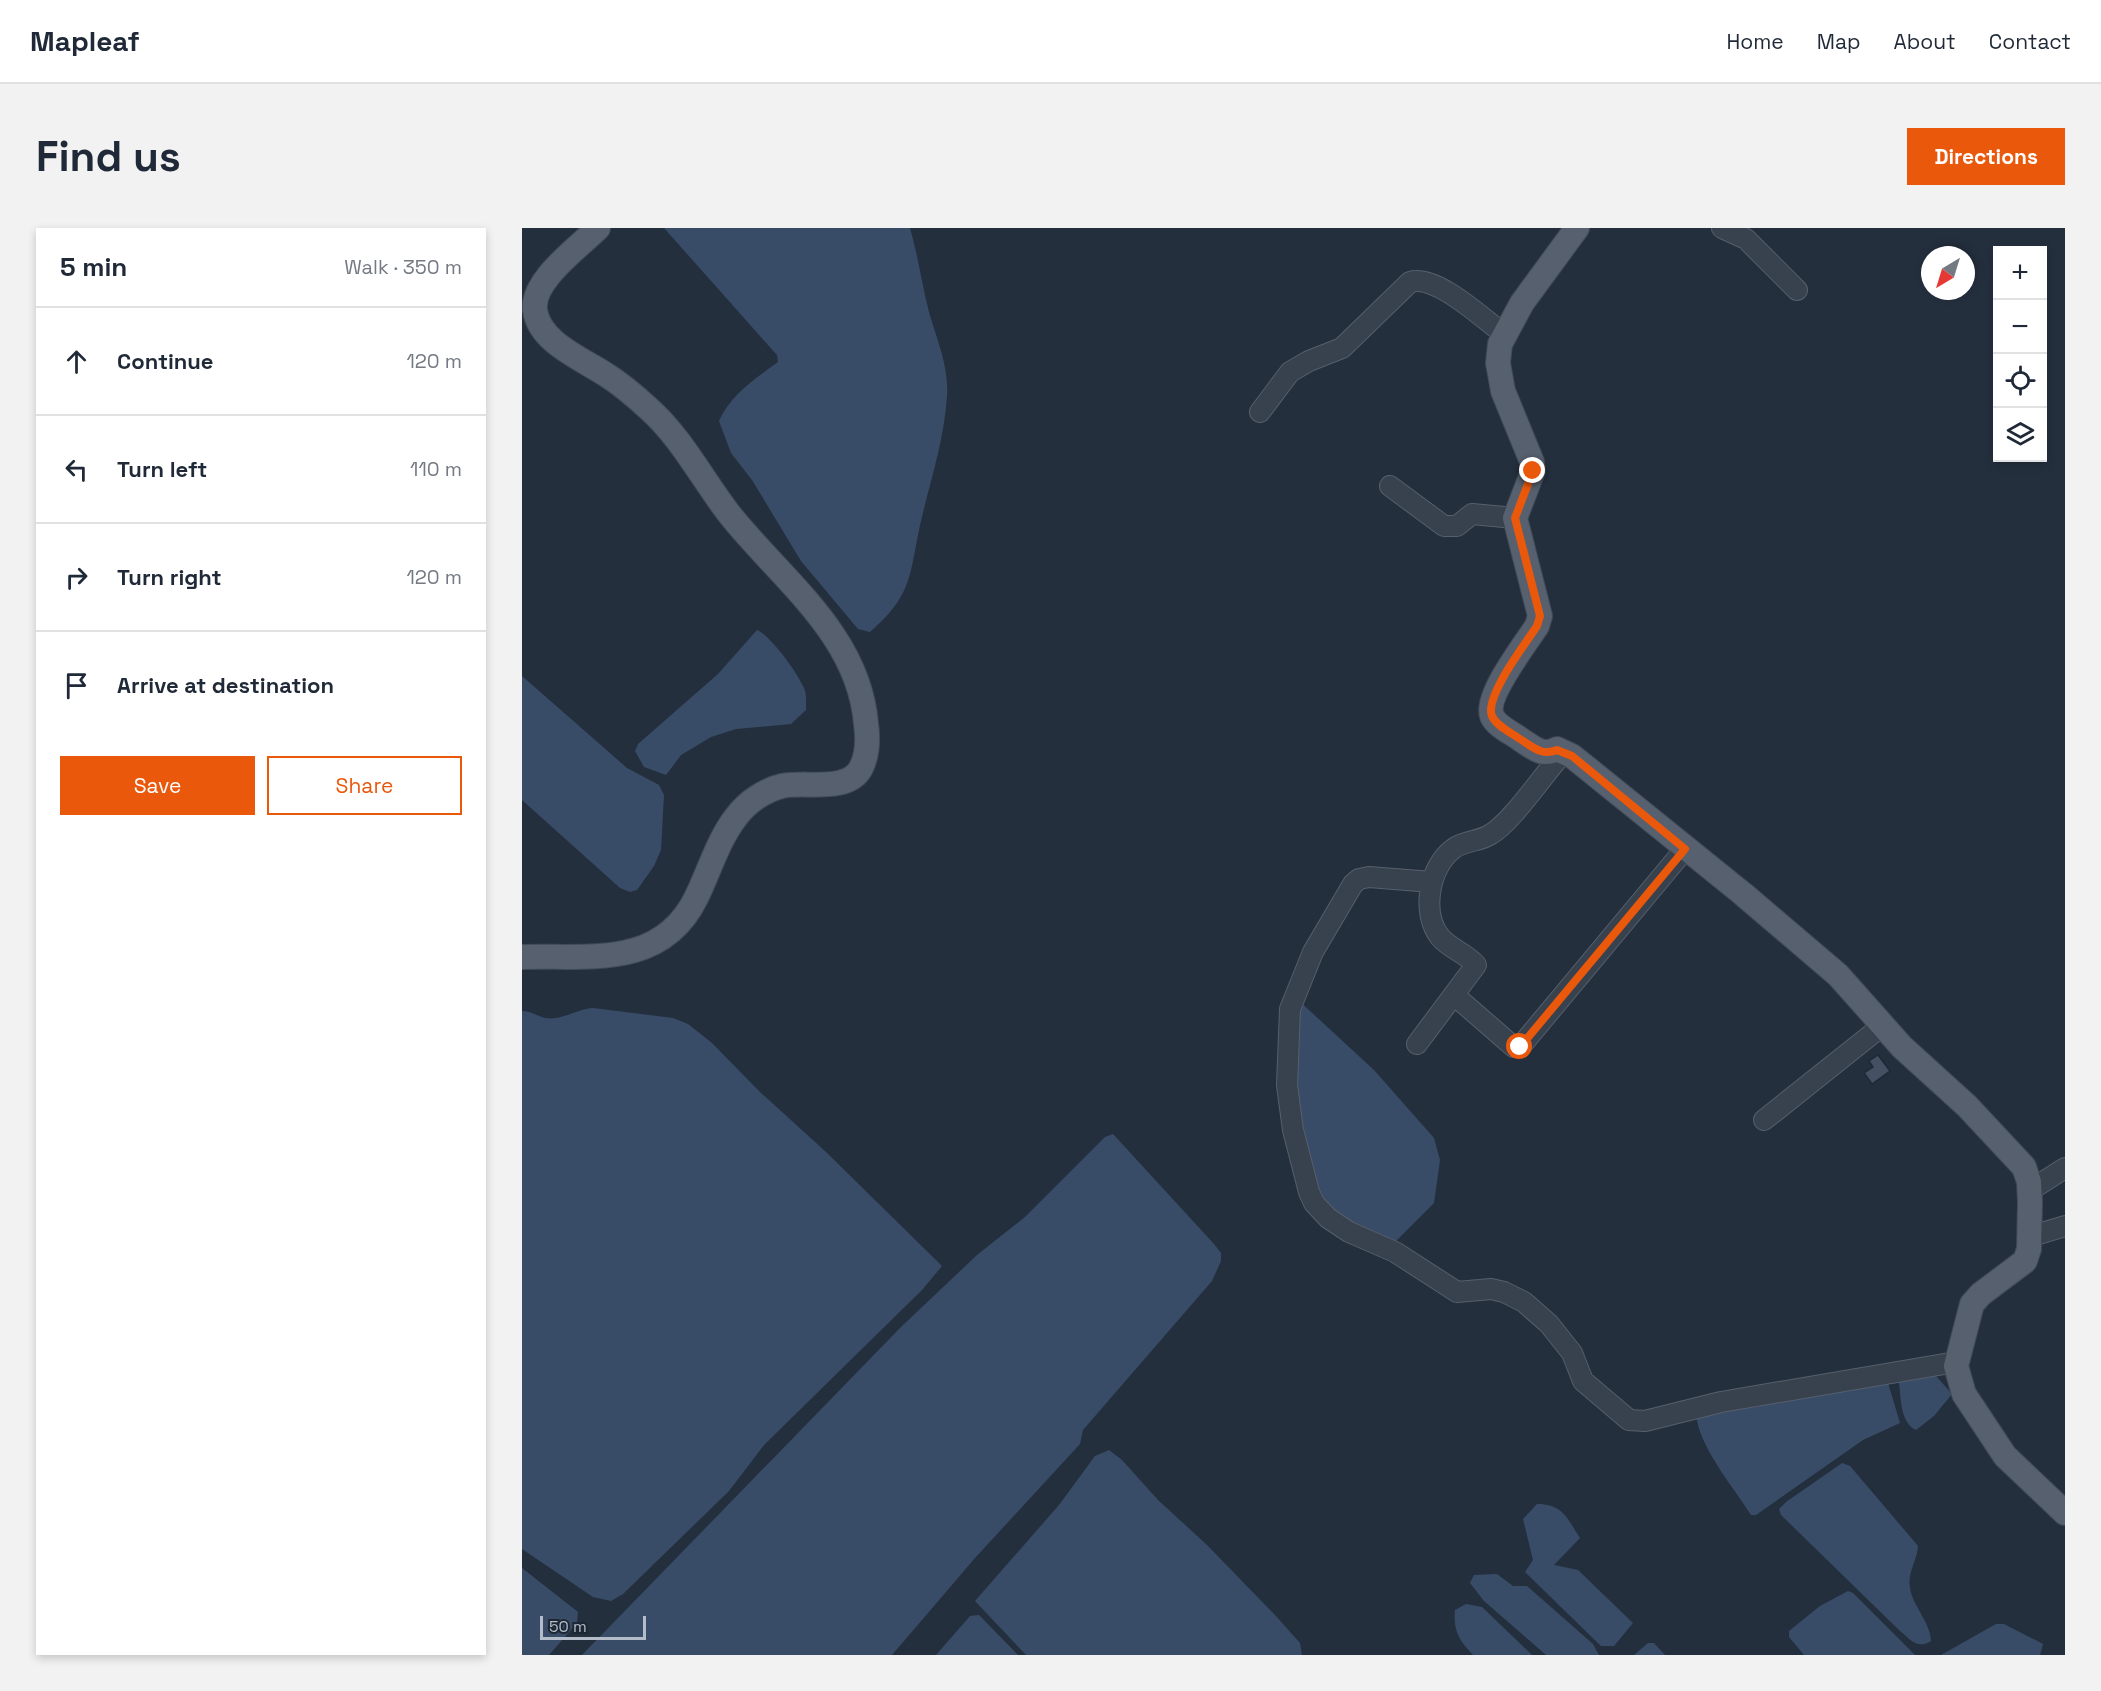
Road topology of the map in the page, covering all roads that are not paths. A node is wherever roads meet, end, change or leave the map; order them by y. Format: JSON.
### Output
{"nodes":[{"id":1,"x":598,"y":228,"type":"edge"},
{"id":2,"x":1577,"y":228,"type":"edge"},
{"id":3,"x":1722,"y":228,"type":"edge"},
{"id":4,"x":1797,"y":290,"type":"dead end"},
{"id":5,"x":1504,"y":334,"type":"junction"},
{"id":6,"x":1260,"y":412,"type":"dead end"},
{"id":7,"x":1390,"y":486,"type":"dead end"},
{"id":8,"x":1515,"y":518,"type":"junction"},
{"id":9,"x":1564,"y":752,"type":"junction"},
{"id":10,"x":1685,"y":849,"type":"junction"},
{"id":11,"x":1431,"y":882,"type":"junction"},
{"id":12,"x":522,"y":957,"type":"edge"},
{"id":13,"x":1454,"y":995,"type":"junction"},
{"id":14,"x":1882,"y":1026,"type":"junction"},
{"id":15,"x":1417,"y":1044,"type":"dead end"},
{"id":16,"x":1764,"y":1120,"type":"dead end"},
{"id":17,"x":2065,"y":1168,"type":"edge"},
{"id":18,"x":2030,"y":1191,"type":"junction"},
{"id":19,"x":2065,"y":1226,"type":"edge"},
{"id":20,"x":2029,"y":1237,"type":"junction"},
{"id":21,"x":1956,"y":1362,"type":"junction"},
{"id":22,"x":2065,"y":1513,"type":"edge"}],
"edges":[{"from":1,"to":12,"type":"main road"},
{"from":2,"to":5,"type":"main road"},
{"from":3,"to":4,"type":"street"},
{"from":5,"to":6,"type":"street"},
{"from":5,"to":8,"type":"main road"},
{"from":7,"to":8,"type":"street"},
{"from":8,"to":9,"type":"main road"},
{"from":9,"to":10,"type":"main road"},
{"from":9,"to":11,"type":"street"},
{"from":10,"to":13,"type":"street"},
{"from":10,"to":14,"type":"main road"},
{"from":11,"to":13,"type":"street"},
{"from":11,"to":21,"type":"street"},
{"from":13,"to":15,"type":"street"},
{"from":14,"to":16,"type":"street"},
{"from":14,"to":18,"type":"main road"},
{"from":17,"to":18,"type":"street"},
{"from":18,"to":20,"type":"main road"},
{"from":19,"to":20,"type":"street"},
{"from":20,"to":21,"type":"main road"},
{"from":21,"to":22,"type":"main road"}]}
